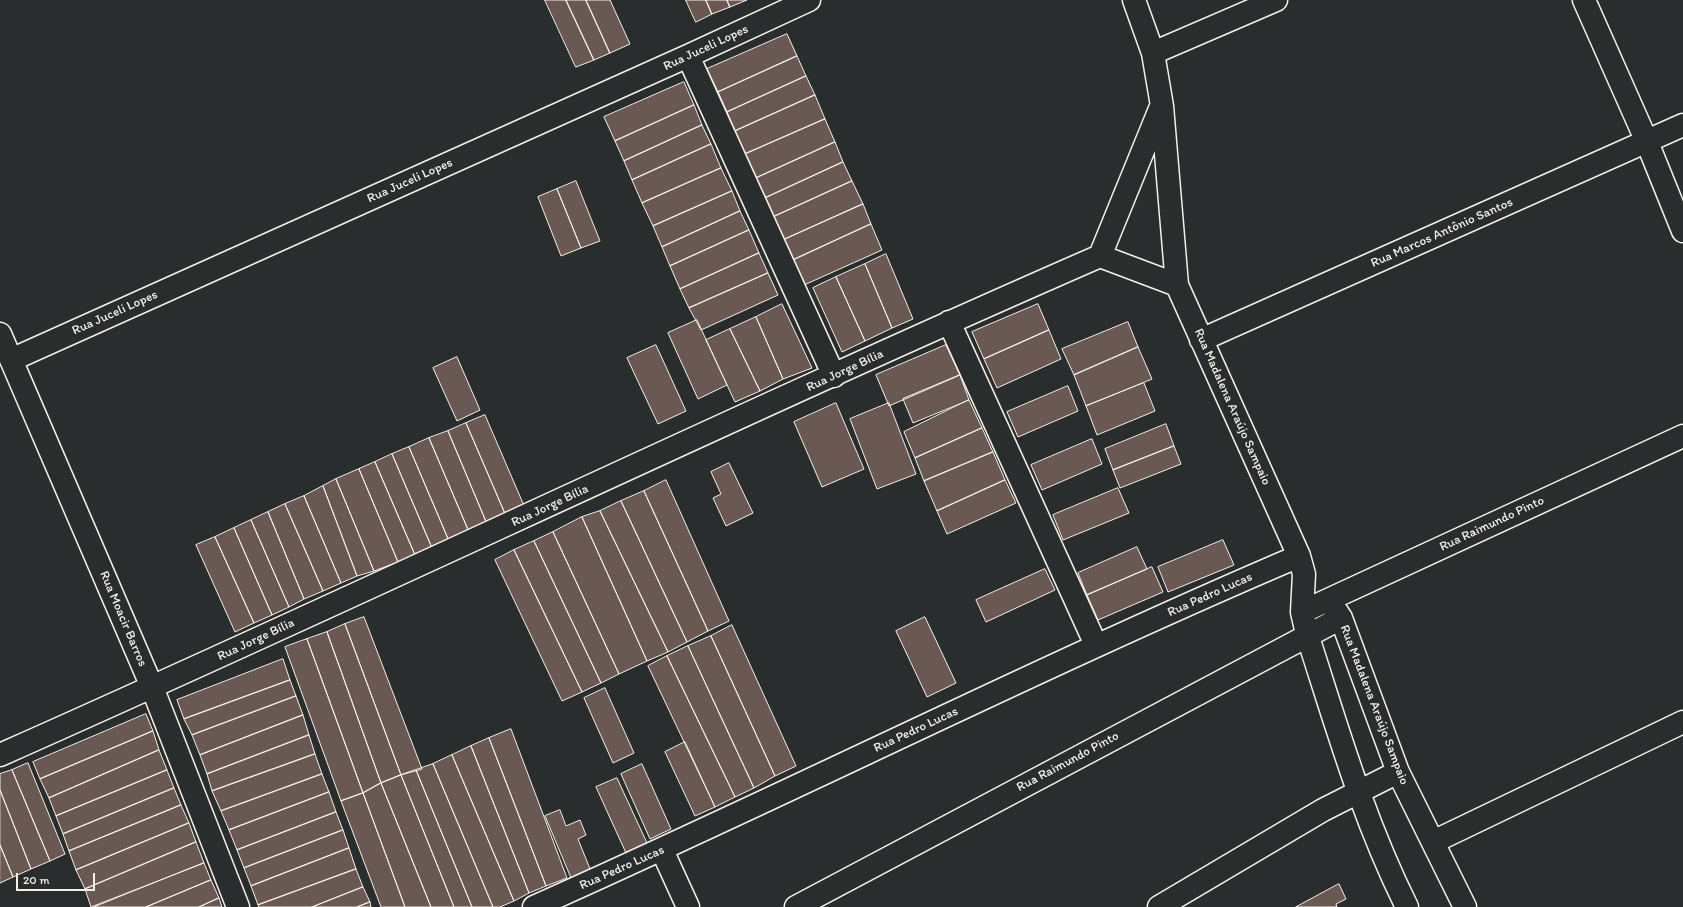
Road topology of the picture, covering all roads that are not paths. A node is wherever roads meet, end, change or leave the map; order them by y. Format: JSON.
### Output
{"nodes":[{"id":1,"x":809,"y":0,"type":"edge"},
{"id":2,"x":1134,"y":0,"type":"edge"},
{"id":3,"x":1276,"y":0,"type":"edge"},
{"id":4,"x":1584,"y":0,"type":"edge"},
{"id":5,"x":1153,"y":53,"type":"junction"},
{"id":6,"x":688,"y":56,"type":"junction"},
{"id":7,"x":1162,"y":106,"type":"junction"},
{"id":8,"x":1683,"y":125,"type":"edge"},
{"id":9,"x":1647,"y":142,"type":"junction"},
{"id":10,"x":1683,"y":231,"type":"edge"},
{"id":11,"x":1100,"y":256,"type":"junction"},
{"id":12,"x":1178,"y":285,"type":"junction"},
{"id":13,"x":949,"y":322,"type":"junction"},
{"id":14,"x":0,"y":334,"type":"edge"},
{"id":15,"x":1201,"y":340,"type":"junction"},
{"id":16,"x":12,"y":360,"type":"junction"},
{"id":17,"x":834,"y":376,"type":"junction"},
{"id":18,"x":1683,"y":436,"type":"edge"},
{"id":19,"x":1301,"y":565,"type":"junction"},
{"id":20,"x":1329,"y":599,"type":"junction"},
{"id":21,"x":1302,"y":612,"type":"junction"},
{"id":22,"x":1341,"y":618,"type":"junction"},
{"id":23,"x":1307,"y":634,"type":"junction"},
{"id":24,"x":1096,"y":645,"type":"junction"},
{"id":25,"x":152,"y":688,"type":"junction"},
{"id":26,"x":1683,"y":722,"type":"edge"},
{"id":27,"x":0,"y":755,"type":"edge"},
{"id":28,"x":1398,"y":772,"type":"junction"},
{"id":29,"x":1357,"y":793,"type":"junction"},
{"id":30,"x":1433,"y":842,"type":"junction"},
{"id":31,"x":662,"y":850,"type":"junction"},
{"id":32,"x":238,"y":907,"type":"edge"},
{"id":33,"x":534,"y":907,"type":"edge"},
{"id":34,"x":688,"y":907,"type":"edge"},
{"id":35,"x":796,"y":907,"type":"edge"},
{"id":36,"x":1159,"y":907,"type":"edge"},
{"id":37,"x":1406,"y":907,"type":"edge"},
{"id":38,"x":1465,"y":907,"type":"edge"}],
"edges":[{"from":1,"to":6,"type":"street","name":"Rua Juceli Lopes"},
{"from":2,"to":5,"type":"street","name":"Rua Madalena Araújo Sampaio"},
{"from":3,"to":5,"type":"street"},
{"from":4,"to":9,"type":"street"},
{"from":5,"to":7,"type":"street","name":"Rua Madalena Araújo Sampaio"},
{"from":6,"to":16,"type":"street","name":"Rua Juceli Lopes"},
{"from":6,"to":17,"type":"street"},
{"from":7,"to":11,"type":"street"},
{"from":7,"to":12,"type":"street","name":"Rua Madalena Araújo Sampaio"},
{"from":8,"to":9,"type":"street","name":"Rua Marcos Antônio Santos"},
{"from":9,"to":10,"type":"street"},
{"from":9,"to":15,"type":"street","name":"Rua Marcos Antônio Santos"},
{"from":11,"to":12,"type":"street"},
{"from":11,"to":13,"type":"street","name":"Rua Jorge Bília"},
{"from":12,"to":15,"type":"street","name":"Rua Madalena Araújo Sampaio"},
{"from":13,"to":17,"type":"street","name":"Rua Jorge Bília"},
{"from":13,"to":24,"type":"street"},
{"from":14,"to":16,"type":"street","name":"Rua Moacir Barros"},
{"from":15,"to":19,"type":"street","name":"Rua Madalena Araújo Sampaio"},
{"from":16,"to":25,"type":"street","name":"Rua Moacir Barros"},
{"from":17,"to":25,"type":"street","name":"Rua Jorge Bília"},
{"from":18,"to":20,"type":"street","name":"Rua Raimundo Pinto"},
{"from":19,"to":20,"type":"street","name":"Rua Madalena Araújo Sampaio"},
{"from":19,"to":21,"type":"street","name":"Rua Madalena Araújo Sampaio"},
{"from":19,"to":24,"type":"street","name":"Rua Pedro Lucas"},
{"from":20,"to":21,"type":"street","name":"Rua Raimundo Pinto"},
{"from":20,"to":22,"type":"street","name":"Rua Madalena Araújo Sampaio"},
{"from":21,"to":23,"type":"street","name":"Rua Madalena Araújo Sampaio"},
{"from":22,"to":23,"type":"street","name":"Rua Raimundo Pinto"},
{"from":22,"to":28,"type":"street","name":"Rua Madalena Araújo Sampaio"},
{"from":23,"to":29,"type":"street","name":"Rua Madalena Araújo Sampaio"},
{"from":23,"to":35,"type":"street","name":"Rua Raimundo Pinto"},
{"from":24,"to":31,"type":"street","name":"Rua Pedro Lucas"},
{"from":25,"to":27,"type":"street","name":"Rua Jorge Bília"},
{"from":25,"to":32,"type":"street","name":"Rua Moacir Barros"},
{"from":26,"to":30,"type":"street"},
{"from":28,"to":29,"type":"street"},
{"from":28,"to":30,"type":"street","name":"Rua Madalena Araújo Sampaio"},
{"from":29,"to":36,"type":"street"},
{"from":29,"to":37,"type":"street","name":"Rua Madalena Araújo Sampaio"},
{"from":30,"to":38,"type":"street","name":"Rua Madalena Araújo Sampaio"},
{"from":31,"to":33,"type":"street","name":"Rua Pedro Lucas"},
{"from":31,"to":34,"type":"street"}]}
